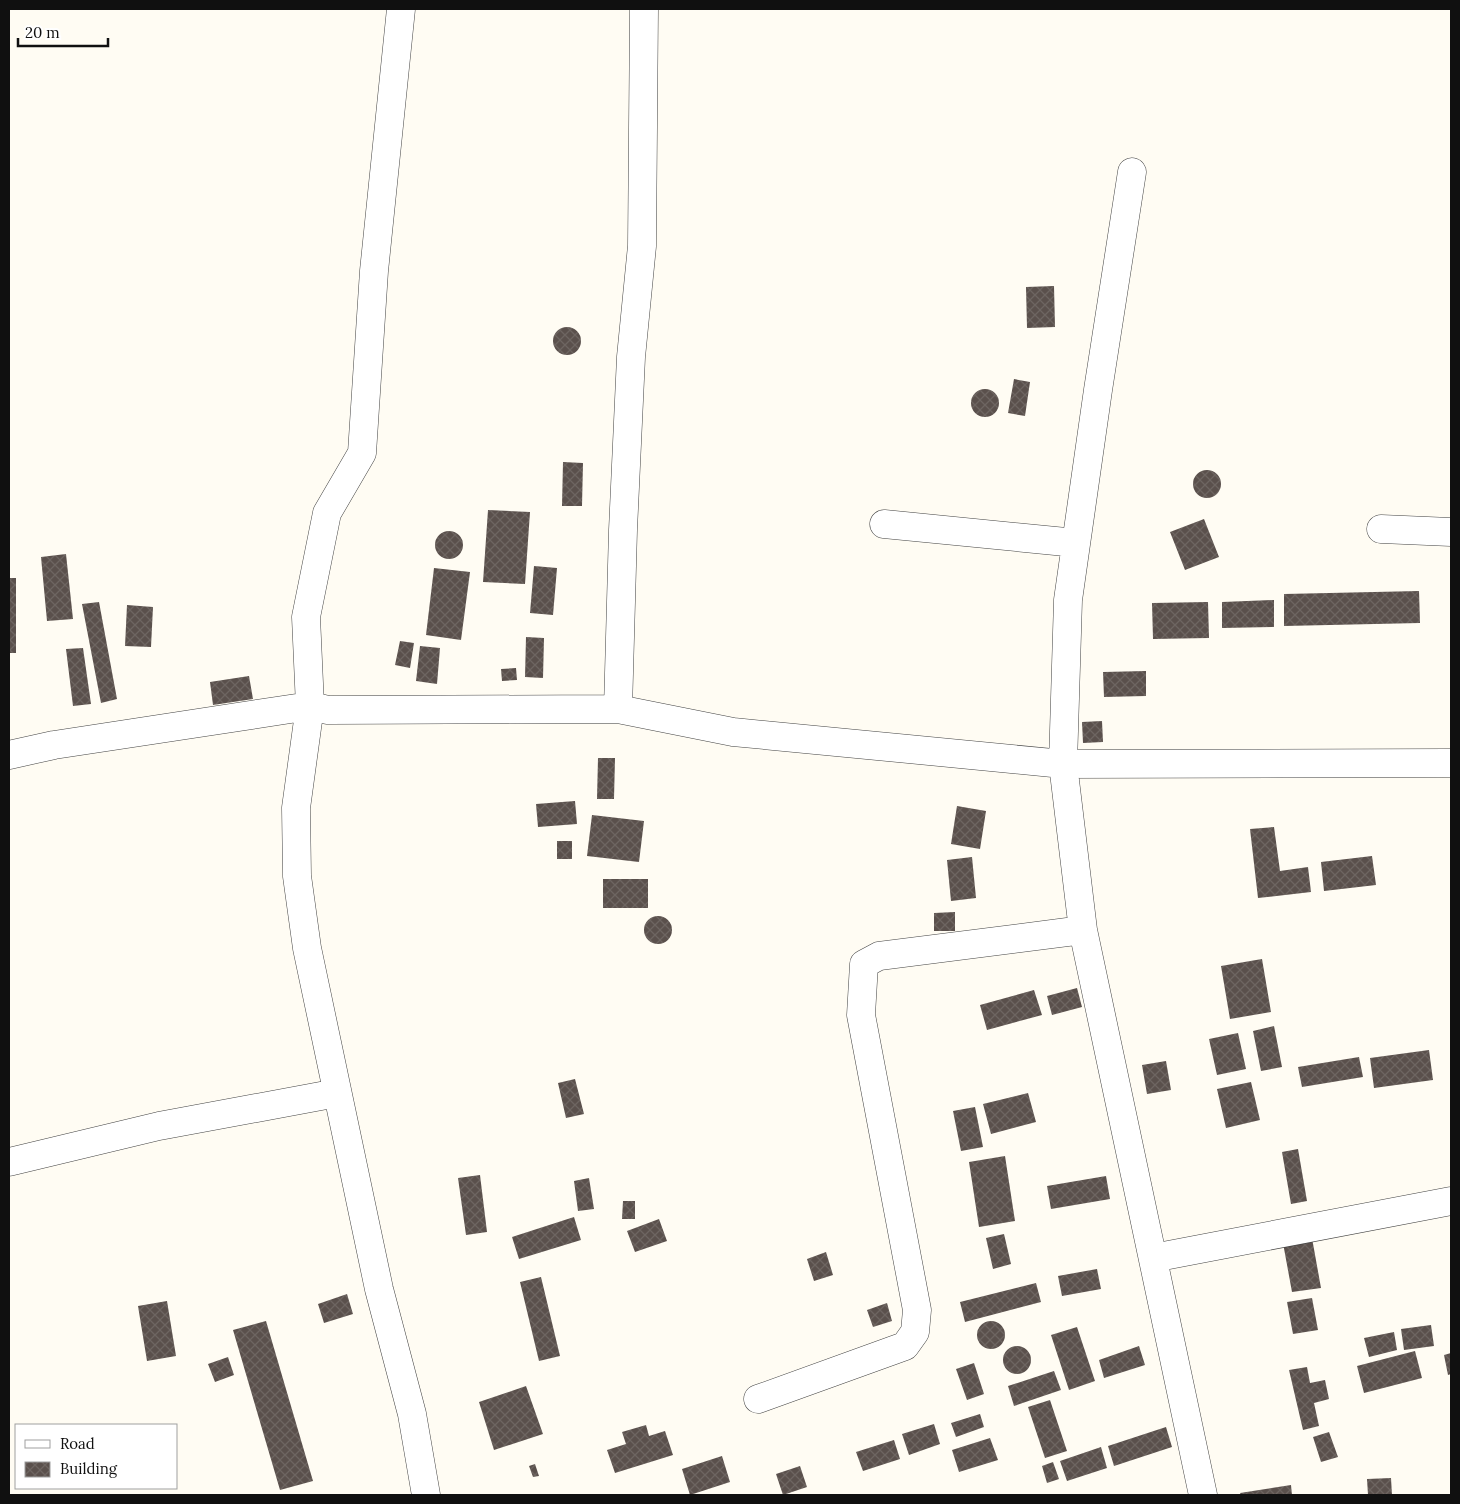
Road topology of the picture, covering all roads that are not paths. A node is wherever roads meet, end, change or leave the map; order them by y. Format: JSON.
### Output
{"nodes":[{"id":1,"x":402,"y":9,"type":"edge"},
{"id":2,"x":644,"y":9,"type":"edge"},
{"id":3,"x":1132,"y":172,"type":"dead end"},
{"id":4,"x":884,"y":524,"type":"dead end"},
{"id":5,"x":1381,"y":529,"type":"dead end"},
{"id":6,"x":1451,"y":532,"type":"edge"},
{"id":7,"x":1076,"y":543,"type":"junction"},
{"id":8,"x":310,"y":706,"type":"junction"},
{"id":9,"x":618,"y":709,"type":"junction"},
{"id":10,"x":9,"y":755,"type":"edge"},
{"id":11,"x":1451,"y":763,"type":"edge"},
{"id":12,"x":1064,"y":764,"type":"junction"},
{"id":13,"x":1083,"y":930,"type":"junction"},
{"id":14,"x":337,"y":1093,"type":"junction"},
{"id":15,"x":9,"y":1162,"type":"edge"},
{"id":16,"x":1451,"y":1201,"type":"edge"},
{"id":17,"x":1153,"y":1258,"type":"junction"},
{"id":18,"x":758,"y":1399,"type":"dead end"},
{"id":19,"x":426,"y":1495,"type":"edge"},
{"id":20,"x":1200,"y":1495,"type":"edge"}],
"edges":[{"from":1,"to":8,"type":"street"},
{"from":2,"to":9,"type":"street"},
{"from":3,"to":7,"type":"street"},
{"from":4,"to":7,"type":"street"},
{"from":5,"to":6,"type":"street"},
{"from":7,"to":12,"type":"street"},
{"from":8,"to":9,"type":"street"},
{"from":8,"to":10,"type":"street"},
{"from":8,"to":14,"type":"street"},
{"from":9,"to":12,"type":"street"},
{"from":11,"to":12,"type":"street"},
{"from":12,"to":13,"type":"street"},
{"from":13,"to":17,"type":"street"},
{"from":13,"to":18,"type":"street"},
{"from":14,"to":15,"type":"street"},
{"from":14,"to":19,"type":"street"},
{"from":16,"to":17,"type":"street"},
{"from":17,"to":20,"type":"street"}]}
